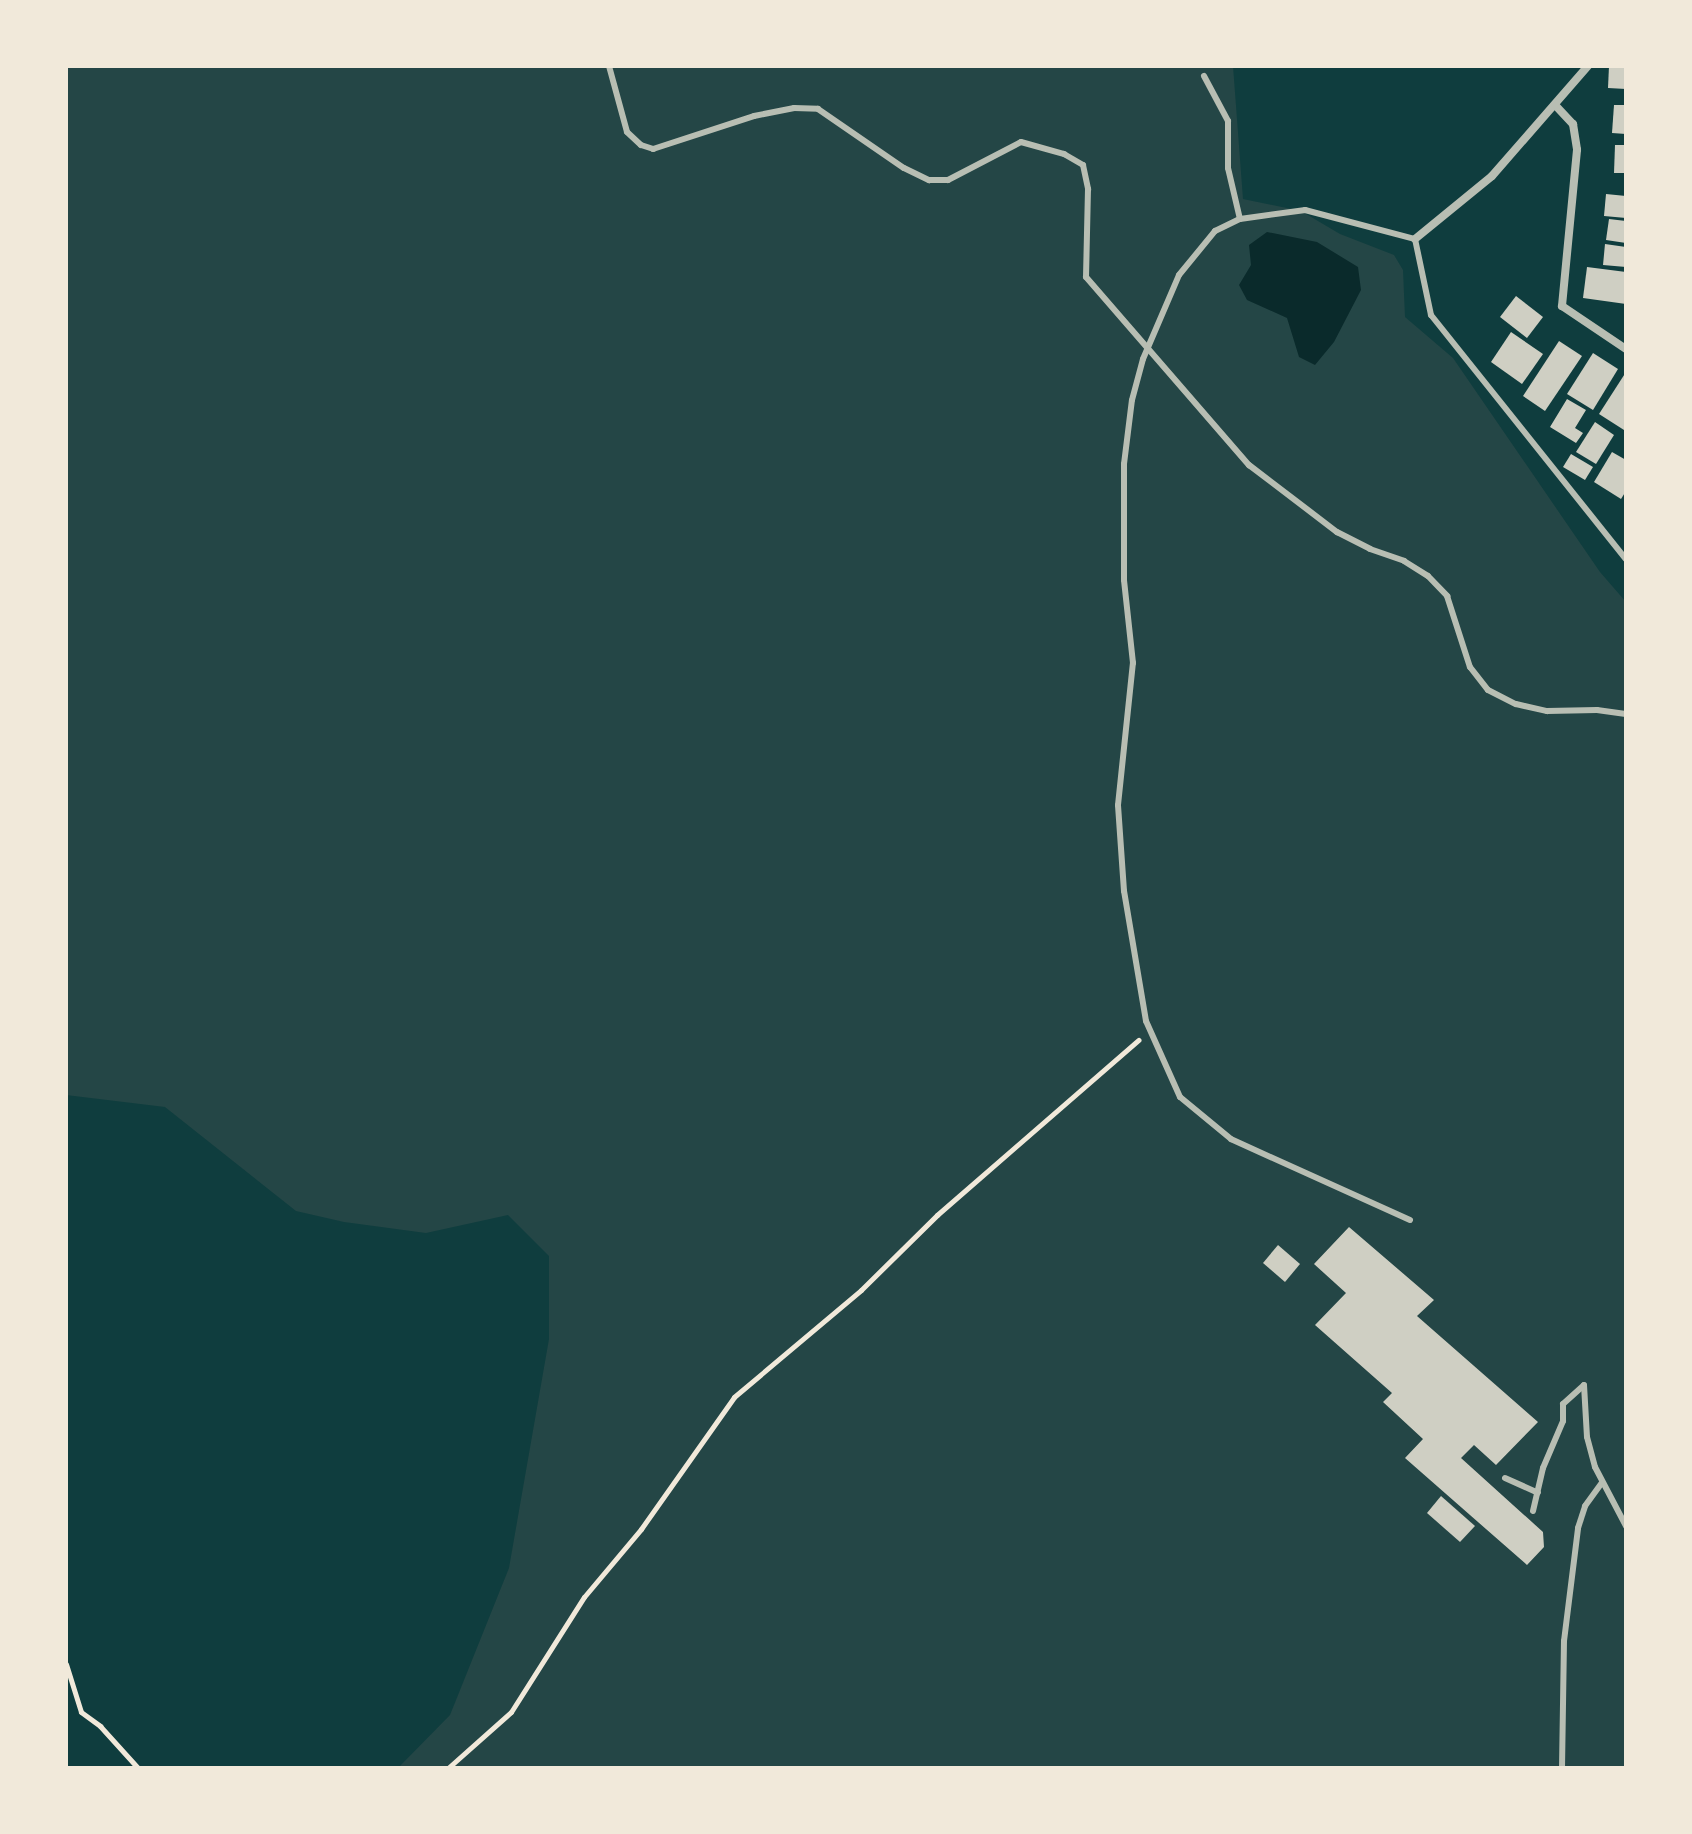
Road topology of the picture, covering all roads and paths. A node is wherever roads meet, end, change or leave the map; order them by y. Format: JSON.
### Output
{"nodes":[{"id":1,"x":609,"y":66,"type":"edge"},
{"id":2,"x":1588,"y":66,"type":"edge"},
{"id":3,"x":1204,"y":76,"type":"dead end"},
{"id":4,"x":1556,"y":106,"type":"junction"},
{"id":5,"x":1240,"y":219,"type":"junction"},
{"id":6,"x":1415,"y":239,"type":"junction"},
{"id":7,"x":1626,"y":349,"type":"edge"},
{"id":8,"x":1626,"y":559,"type":"edge"},
{"id":9,"x":1626,"y":714,"type":"edge"},
{"id":10,"x":1148,"y":1029,"type":"junction"},
{"id":11,"x":1410,"y":1220,"type":"dead end"},
{"id":12,"x":1505,"y":1478,"type":"dead end"},
{"id":13,"x":1602,"y":1483,"type":"junction"},
{"id":14,"x":1538,"y":1493,"type":"junction"},
{"id":15,"x":1533,"y":1511,"type":"dead end"},
{"id":16,"x":1626,"y":1526,"type":"edge"},
{"id":17,"x":66,"y":1664,"type":"edge"},
{"id":18,"x":138,"y":1768,"type":"edge"},
{"id":19,"x":448,"y":1768,"type":"edge"},
{"id":20,"x":1562,"y":1768,"type":"edge"}],
"edges":[{"from":1,"to":9,"type":"lane"},
{"from":2,"to":4,"type":"street"},
{"from":3,"to":5,"type":"lane"},
{"from":4,"to":6,"type":"street"},
{"from":4,"to":7,"type":"street"},
{"from":5,"to":6,"type":"lane"},
{"from":5,"to":10,"type":"lane"},
{"from":6,"to":8,"type":"lane"},
{"from":10,"to":11,"type":"lane"},
{"from":10,"to":19,"type":"path"},
{"from":12,"to":14,"type":"lane"},
{"from":13,"to":14,"type":"lane"},
{"from":13,"to":16,"type":"lane"},
{"from":13,"to":20,"type":"lane"},
{"from":14,"to":15,"type":"lane"},
{"from":17,"to":18,"type":"path"}]}
